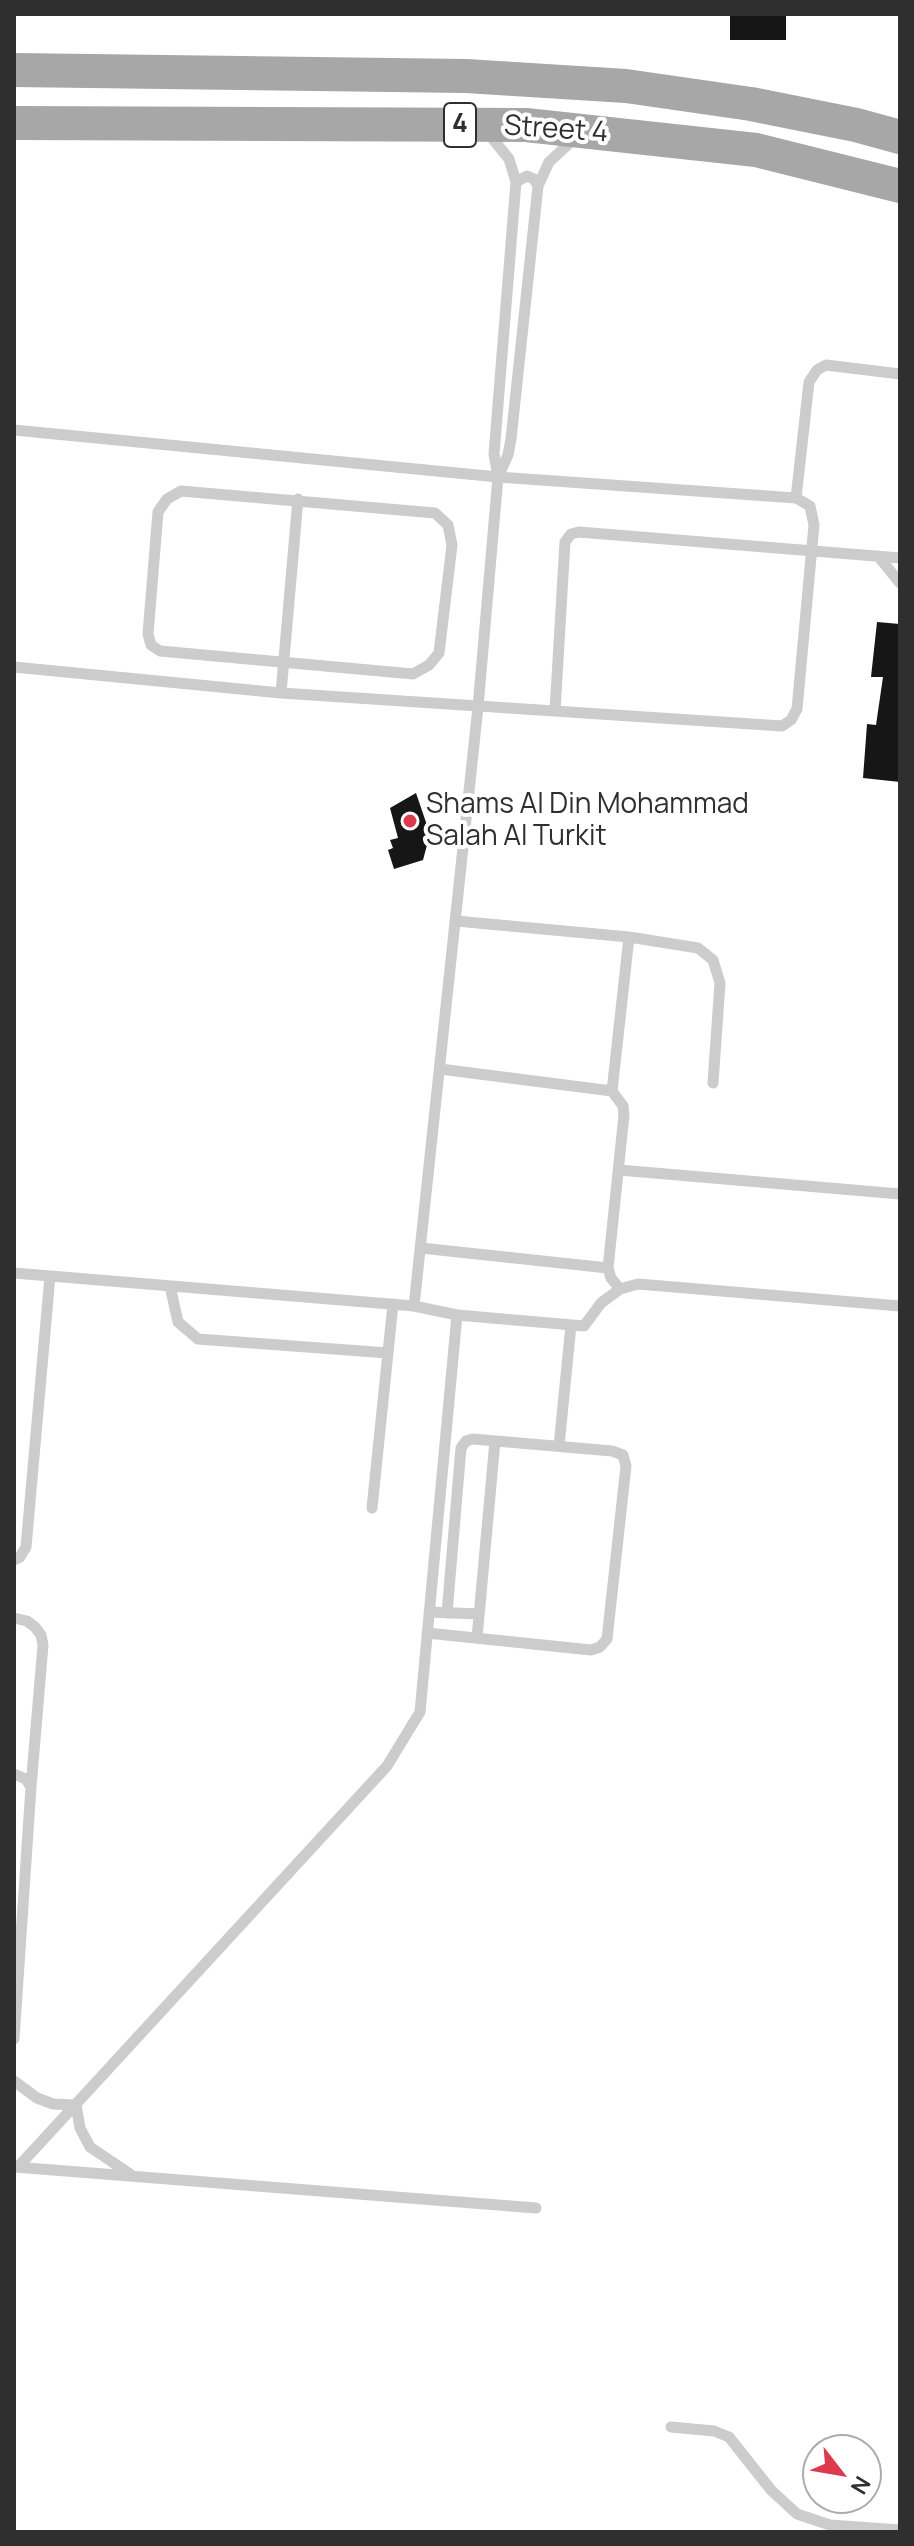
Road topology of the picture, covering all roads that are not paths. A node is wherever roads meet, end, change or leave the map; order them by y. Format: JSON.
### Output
{"nodes":[{"id":1,"x":14,"y":70,"type":"edge"},
{"id":2,"x":14,"y":123,"type":"edge"},
{"id":3,"x":473,"y":125,"type":"junction"},
{"id":4,"x":588,"y":131,"type":"junction"},
{"id":5,"x":900,"y":137,"type":"edge"},
{"id":6,"x":516,"y":182,"type":"junction"},
{"id":7,"x":538,"y":186,"type":"junction"},
{"id":8,"x":900,"y":186,"type":"edge"},
{"id":9,"x":507,"y":296,"type":"junction"},
{"id":10,"x":526,"y":298,"type":"junction"},
{"id":11,"x":900,"y":374,"type":"edge"},
{"id":12,"x":14,"y":430,"type":"edge"},
{"id":13,"x":498,"y":477,"type":"junction"},
{"id":14,"x":796,"y":498,"type":"junction"},
{"id":15,"x":298,"y":499,"type":"junction"},
{"id":16,"x":811,"y":550,"type":"junction"},
{"id":17,"x":878,"y":556,"type":"junction"},
{"id":18,"x":900,"y":558,"type":"edge"},
{"id":19,"x":900,"y":583,"type":"edge"},
{"id":20,"x":285,"y":662,"type":"junction"},
{"id":21,"x":14,"y":667,"type":"edge"},
{"id":22,"x":281,"y":693,"type":"junction"},
{"id":23,"x":478,"y":707,"type":"junction"},
{"id":24,"x":555,"y":711,"type":"junction"},
{"id":25,"x":456,"y":921,"type":"junction"},
{"id":26,"x":629,"y":937,"type":"junction"},
{"id":27,"x":440,"y":1069,"type":"junction"},
{"id":28,"x":713,"y":1083,"type":"dead end"},
{"id":29,"x":612,"y":1091,"type":"junction"},
{"id":30,"x":619,"y":1170,"type":"junction"},
{"id":31,"x":900,"y":1194,"type":"edge"},
{"id":32,"x":421,"y":1248,"type":"junction"},
{"id":33,"x":608,"y":1268,"type":"junction"},
{"id":34,"x":14,"y":1273,"type":"edge"},
{"id":35,"x":50,"y":1276,"type":"junction"},
{"id":36,"x":170,"y":1286,"type":"junction"},
{"id":37,"x":620,"y":1289,"type":"junction"},
{"id":38,"x":393,"y":1304,"type":"junction"},
{"id":39,"x":414,"y":1306,"type":"junction"},
{"id":40,"x":900,"y":1306,"type":"edge"},
{"id":41,"x":457,"y":1315,"type":"junction"},
{"id":42,"x":571,"y":1325,"type":"junction"},
{"id":43,"x":388,"y":1353,"type":"junction"},
{"id":44,"x":495,"y":1441,"type":"junction"},
{"id":45,"x":559,"y":1446,"type":"junction"},
{"id":46,"x":372,"y":1508,"type":"dead end"},
{"id":47,"x":14,"y":1560,"type":"edge"},
{"id":48,"x":429,"y":1612,"type":"junction"},
{"id":49,"x":447,"y":1613,"type":"junction"},
{"id":50,"x":479,"y":1614,"type":"junction"},
{"id":51,"x":14,"y":1618,"type":"edge"},
{"id":52,"x":427,"y":1633,"type":"junction"},
{"id":53,"x":477,"y":1638,"type":"junction"},
{"id":54,"x":14,"y":1774,"type":"edge"},
{"id":55,"x":31,"y":1787,"type":"junction"},
{"id":56,"x":17,"y":1965,"type":"edge"},
{"id":57,"x":14,"y":2039,"type":"edge"},
{"id":58,"x":14,"y":2081,"type":"edge"},
{"id":59,"x":76,"y":2105,"type":"junction"},
{"id":60,"x":16,"y":2167,"type":"edge"},
{"id":61,"x":134,"y":2176,"type":"junction"},
{"id":62,"x":536,"y":2208,"type":"dead end"},
{"id":63,"x":671,"y":2427,"type":"dead end"},
{"id":64,"x":900,"y":2530,"type":"edge"}],
"edges":[{"from":1,"to":5,"type":"main road","name":"Street 4","number":"4"},
{"from":2,"to":3,"type":"main road","name":"Street 4","number":"4"},
{"from":3,"to":4,"type":"main road","name":"Street 4","number":"4"},
{"from":3,"to":6,"type":"lane"},
{"from":4,"to":7,"type":"lane"},
{"from":4,"to":8,"type":"main road","name":"Street 4","number":"4"},
{"from":6,"to":7,"type":"lane"},
{"from":6,"to":9,"type":"lane"},
{"from":7,"to":10,"type":"lane"},
{"from":9,"to":10,"type":"lane"},
{"from":9,"to":13,"type":"lane"},
{"from":10,"to":13,"type":"lane"},
{"from":11,"to":14,"type":"lane"},
{"from":12,"to":13,"type":"lane"},
{"from":13,"to":14,"type":"lane"},
{"from":13,"to":23,"type":"lane"},
{"from":14,"to":16,"type":"lane"},
{"from":15,"to":20,"type":"lane"},
{"from":15,"to":20,"type":"lane"},
{"from":15,"to":20,"type":"lane"},
{"from":16,"to":17,"type":"lane"},
{"from":16,"to":24,"type":"lane"},
{"from":16,"to":24,"type":"lane"},
{"from":17,"to":18,"type":"lane"},
{"from":17,"to":19,"type":"lane"},
{"from":20,"to":22,"type":"lane"},
{"from":21,"to":22,"type":"lane"},
{"from":22,"to":23,"type":"lane"},
{"from":23,"to":24,"type":"lane"},
{"from":23,"to":25,"type":"lane"},
{"from":25,"to":26,"type":"lane"},
{"from":25,"to":27,"type":"lane"},
{"from":26,"to":28,"type":"lane"},
{"from":26,"to":29,"type":"lane"},
{"from":27,"to":29,"type":"lane"},
{"from":27,"to":32,"type":"lane"},
{"from":29,"to":30,"type":"lane"},
{"from":30,"to":31,"type":"lane"},
{"from":30,"to":33,"type":"lane"},
{"from":32,"to":33,"type":"lane"},
{"from":32,"to":39,"type":"lane"},
{"from":33,"to":37,"type":"lane"},
{"from":34,"to":35,"type":"lane"},
{"from":35,"to":36,"type":"lane"},
{"from":35,"to":47,"type":"lane"},
{"from":36,"to":38,"type":"lane"},
{"from":36,"to":43,"type":"lane"},
{"from":37,"to":40,"type":"lane"},
{"from":37,"to":42,"type":"lane"},
{"from":38,"to":39,"type":"lane"},
{"from":38,"to":43,"type":"lane"},
{"from":39,"to":41,"type":"lane"},
{"from":41,"to":42,"type":"lane"},
{"from":41,"to":48,"type":"lane"},
{"from":42,"to":45,"type":"lane"},
{"from":43,"to":46,"type":"lane"},
{"from":44,"to":45,"type":"lane"},
{"from":44,"to":49,"type":"lane"},
{"from":44,"to":50,"type":"lane"},
{"from":45,"to":53,"type":"lane"},
{"from":48,"to":49,"type":"lane"},
{"from":48,"to":52,"type":"lane"},
{"from":49,"to":50,"type":"lane"},
{"from":50,"to":53,"type":"lane"},
{"from":51,"to":55,"type":"lane"},
{"from":52,"to":53,"type":"lane"},
{"from":52,"to":59,"type":"lane"},
{"from":54,"to":55,"type":"lane"},
{"from":55,"to":56,"type":"lane"},
{"from":56,"to":57,"type":"lane"},
{"from":58,"to":59,"type":"lane"},
{"from":59,"to":60,"type":"lane"},
{"from":59,"to":61,"type":"lane"},
{"from":60,"to":61,"type":"lane"},
{"from":61,"to":62,"type":"lane"},
{"from":63,"to":64,"type":"lane"}]}
